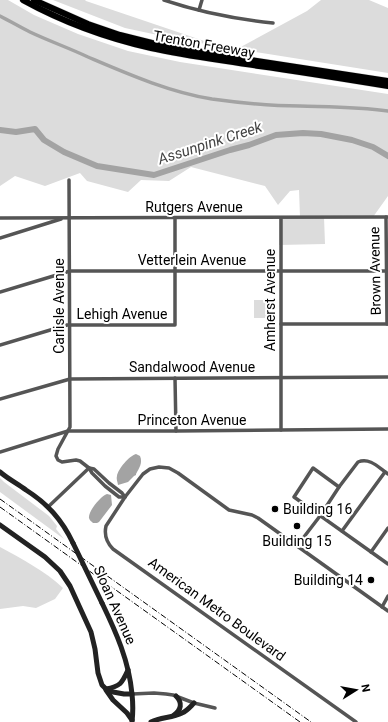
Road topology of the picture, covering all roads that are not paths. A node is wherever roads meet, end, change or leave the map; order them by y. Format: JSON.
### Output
{"nodes":[{"id":1,"x":24,"y":0,"type":"edge"},
{"id":2,"x":34,"y":0,"type":"edge"},
{"id":3,"x":164,"y":0,"type":"edge"},
{"id":4,"x":202,"y":0,"type":"edge"},
{"id":5,"x":198,"y":10,"type":"junction"},
{"id":6,"x":273,"y":23,"type":"dead end"},
{"id":7,"x":388,"y":81,"type":"edge"},
{"id":8,"x":388,"y":86,"type":"edge"},
{"id":9,"x":69,"y":180,"type":"dead end"},
{"id":10,"x":68,"y":217,"type":"junction"},
{"id":11,"x":387,"y":217,"type":"edge"},
{"id":12,"x":0,"y":218,"type":"edge"},
{"id":13,"x":175,"y":218,"type":"junction"},
{"id":14,"x":280,"y":218,"type":"junction"},
{"id":15,"x":0,"y":238,"type":"edge"},
{"id":16,"x":70,"y":271,"type":"junction"},
{"id":17,"x":175,"y":271,"type":"junction"},
{"id":18,"x":281,"y":271,"type":"junction"},
{"id":19,"x":387,"y":271,"type":"edge"},
{"id":20,"x":0,"y":292,"type":"edge"},
{"id":21,"x":281,"y":324,"type":"junction"},
{"id":22,"x":388,"y":324,"type":"edge"},
{"id":23,"x":70,"y":325,"type":"junction"},
{"id":24,"x":0,"y":346,"type":"edge"},
{"id":25,"x":388,"y":377,"type":"edge"},
{"id":26,"x":70,"y":378,"type":"junction"},
{"id":27,"x":175,"y":378,"type":"junction"},
{"id":28,"x":281,"y":378,"type":"junction"},
{"id":29,"x":0,"y":399,"type":"edge"},
{"id":30,"x":388,"y":429,"type":"edge"},
{"id":31,"x":281,"y":430,"type":"junction"},
{"id":32,"x":176,"y":431,"type":"junction"},
{"id":33,"x":68,"y":432,"type":"junction"},
{"id":34,"x":0,"y":452,"type":"edge"},
{"id":35,"x":89,"y":468,"type":"junction"},
{"id":36,"x":0,"y":472,"type":"edge"},
{"id":37,"x":386,"y":473,"type":"edge"},
{"id":38,"x":339,"y":487,"type":"junction"},
{"id":39,"x":125,"y":497,"type":"junction"},
{"id":40,"x":48,"y":507,"type":"junction"},
{"id":41,"x":320,"y":516,"type":"junction"},
{"id":42,"x":0,"y":525,"type":"edge"},
{"id":43,"x":388,"y":528,"type":"edge"},
{"id":44,"x":342,"y":532,"type":"junction"},
{"id":45,"x":297,"y":546,"type":"junction"},
{"id":46,"x":371,"y":552,"type":"junction"},
{"id":47,"x":388,"y":564,"type":"edge"},
{"id":48,"x":388,"y":596,"type":"edge"},
{"id":49,"x":382,"y":607,"type":"junction"},
{"id":50,"x":388,"y":611,"type":"edge"},
{"id":51,"x":128,"y":669,"type":"junction"},
{"id":52,"x":105,"y":688,"type":"junction"},
{"id":53,"x":132,"y":694,"type":"junction"},
{"id":54,"x":176,"y":696,"type":"junction"},
{"id":55,"x":194,"y":703,"type":"junction"},
{"id":56,"x":215,"y":708,"type":"dead end"},
{"id":57,"x":171,"y":716,"type":"junction"},
{"id":58,"x":132,"y":722,"type":"edge"},
{"id":59,"x":151,"y":722,"type":"edge"},
{"id":60,"x":356,"y":722,"type":"edge"}],
"edges":[{"from":1,"to":8,"type":"highway","name":"Trenton Freeway"},
{"from":2,"to":7,"type":"highway","name":"Trenton Freeway"},
{"from":3,"to":5,"type":"street"},
{"from":4,"to":5,"type":"street"},
{"from":5,"to":6,"type":"street"},
{"from":9,"to":10,"type":"street","name":"Carlisle Avenue"},
{"from":10,"to":12,"type":"street","name":"Rutgers Avenue"},
{"from":10,"to":13,"type":"street","name":"Rutgers Avenue"},
{"from":10,"to":15,"type":"street"},
{"from":10,"to":16,"type":"street","name":"Carlisle Avenue"},
{"from":11,"to":14,"type":"street","name":"Rutgers Avenue"},
{"from":11,"to":19,"type":"street","name":"Brown Avenue"},
{"from":13,"to":14,"type":"street","name":"Rutgers Avenue"},
{"from":13,"to":17,"type":"street"},
{"from":14,"to":18,"type":"street","name":"Amherst Avenue"},
{"from":16,"to":17,"type":"street","name":"Vetterlein Avenue"},
{"from":16,"to":20,"type":"street","name":"Vetterlein Avenue"},
{"from":16,"to":23,"type":"street","name":"Carlisle Avenue"},
{"from":17,"to":18,"type":"street","name":"Vetterlein Avenue"},
{"from":17,"to":23,"type":"street","name":"Lehigh Avenue"},
{"from":18,"to":19,"type":"street","name":"Vetterlein Avenue"},
{"from":18,"to":21,"type":"street","name":"Amherst Avenue"},
{"from":19,"to":22,"type":"street","name":"Brown Avenue"},
{"from":21,"to":22,"type":"street"},
{"from":21,"to":28,"type":"street","name":"Amherst Avenue"},
{"from":23,"to":24,"type":"street","name":"Lehigh Avenue"},
{"from":23,"to":26,"type":"street","name":"Carlisle Avenue"},
{"from":25,"to":28,"type":"street","name":"Sandalwood Avenue"},
{"from":26,"to":27,"type":"street","name":"Sandalwood Avenue"},
{"from":26,"to":29,"type":"street","name":"Sandalwood Avenue"},
{"from":26,"to":33,"type":"street","name":"Carlisle Avenue"},
{"from":27,"to":28,"type":"street","name":"Sandalwood Avenue"},
{"from":27,"to":32,"type":"street"},
{"from":28,"to":31,"type":"street","name":"Amherst Avenue"},
{"from":30,"to":31,"type":"street","name":"Princeton Avenue"},
{"from":31,"to":32,"type":"street","name":"Princeton Avenue"},
{"from":32,"to":33,"type":"street","name":"Princeton Avenue"},
{"from":33,"to":34,"type":"street","name":"Princeton Avenue"},
{"from":33,"to":35,"type":"street"},
{"from":35,"to":39,"type":"street"},
{"from":35,"to":40,"type":"street"},
{"from":36,"to":40,"type":"main road","name":"Sloan Avenue"},
{"from":37,"to":38,"type":"street"},
{"from":37,"to":44,"type":"street"},
{"from":38,"to":41,"type":"street"},
{"from":38,"to":41,"type":"street"},
{"from":39,"to":45,"type":"street","name":"American Metro Boulevard"},
{"from":39,"to":60,"type":"street","name":"American Metro Boulevard"},
{"from":40,"to":51,"type":"main road","name":"Sloan Avenue","bridge":true},
{"from":41,"to":44,"type":"street"},
{"from":41,"to":45,"type":"street"},
{"from":42,"to":52,"type":"main road"},
{"from":43,"to":46,"type":"street"},
{"from":44,"to":46,"type":"street"},
{"from":45,"to":49,"type":"street","name":"American Metro Boulevard"},
{"from":46,"to":47,"type":"street"},
{"from":48,"to":49,"type":"street"},
{"from":49,"to":50,"type":"street","name":"American Metro Boulevard"},
{"from":51,"to":52,"type":"main road"},
{"from":51,"to":53,"type":"main road","name":"Sloan Avenue"},
{"from":52,"to":53,"type":"main road"},
{"from":52,"to":58,"type":"main road"},
{"from":53,"to":54,"type":"street"},
{"from":53,"to":58,"type":"main road","name":"Sloan Avenue"},
{"from":54,"to":55,"type":"street"},
{"from":54,"to":57,"type":"main road"},
{"from":55,"to":56,"type":"street"},
{"from":55,"to":57,"type":"main road"},
{"from":57,"to":59,"type":"main road"}]}
